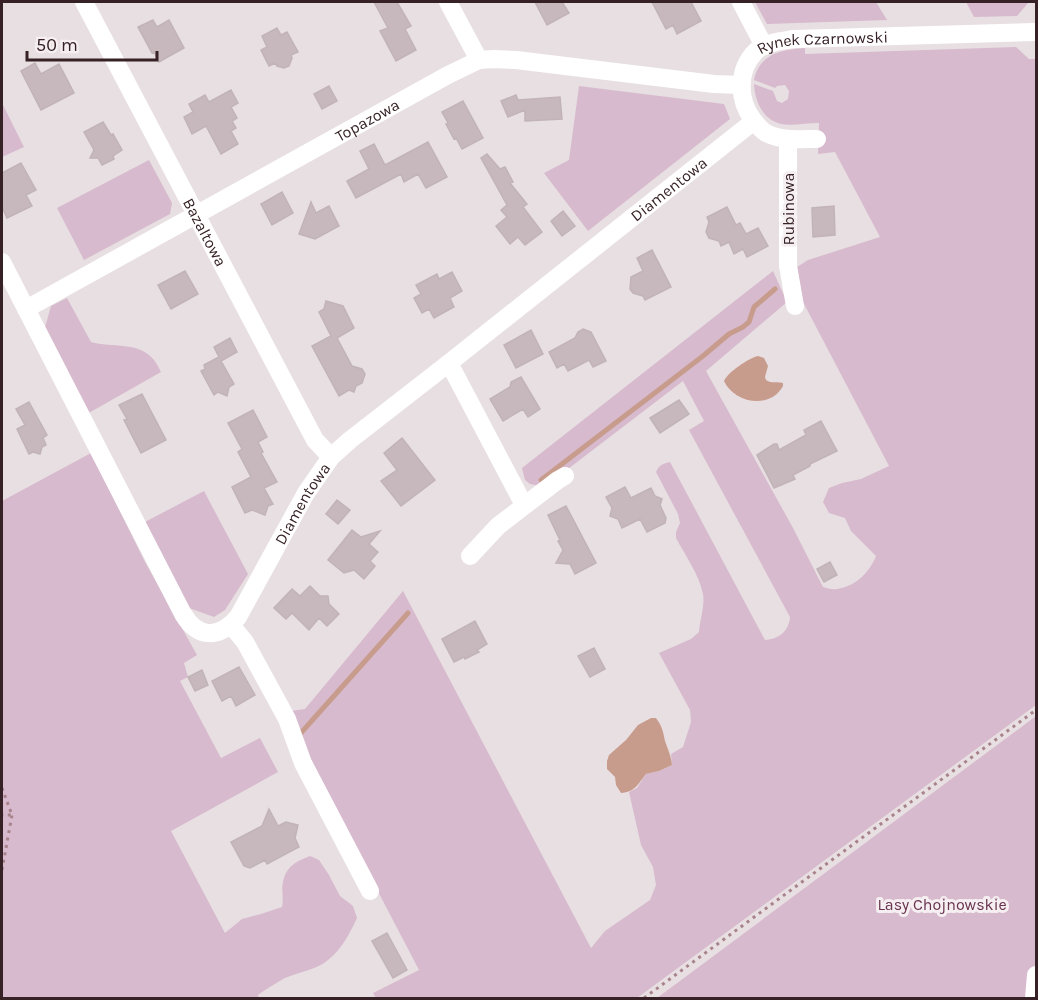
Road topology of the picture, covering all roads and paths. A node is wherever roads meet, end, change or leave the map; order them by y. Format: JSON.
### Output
{"nodes":[{"id":1,"x":84,"y":2,"type":"edge"},
{"id":2,"x":448,"y":2,"type":"edge"},
{"id":3,"x":741,"y":2,"type":"edge"},
{"id":4,"x":1036,"y":32,"type":"edge"},
{"id":5,"x":764,"y":46,"type":"junction"},
{"id":6,"x":479,"y":60,"type":"junction"},
{"id":7,"x":741,"y":85,"type":"junction"},
{"id":8,"x":754,"y":121,"type":"junction"},
{"id":9,"x":788,"y":139,"type":"junction"},
{"id":10,"x":817,"y":139,"type":"dead end"},
{"id":11,"x":197,"y":214,"type":"junction"},
{"id":12,"x":2,"y":262,"type":"edge"},
{"id":13,"x":795,"y":306,"type":"dead end"},
{"id":14,"x":26,"y":309,"type":"junction"},
{"id":15,"x":449,"y":363,"type":"junction"},
{"id":16,"x":331,"y":457,"type":"junction"},
{"id":17,"x":566,"y":476,"type":"dead end"},
{"id":18,"x":524,"y":505,"type":"junction"},
{"id":19,"x":470,"y":556,"type":"dead end"},
{"id":20,"x":231,"y":625,"type":"junction"},
{"id":21,"x":1036,"y":711,"type":"edge"},
{"id":22,"x":2,"y":788,"type":"edge"},
{"id":23,"x":2,"y":815,"type":"edge"},
{"id":24,"x":12,"y":815,"type":"junction"},
{"id":25,"x":2,"y":870,"type":"edge"},
{"id":26,"x":370,"y":891,"type":"dead end"},
{"id":27,"x":1036,"y":975,"type":"edge"},
{"id":28,"x":644,"y":999,"type":"edge"},
{"id":29,"x":1034,"y":999,"type":"edge"}],
"edges":[{"from":1,"to":11,"type":"street","name":"Bazaltowa"},
{"from":2,"to":6,"type":"street"},
{"from":3,"to":5,"type":"street"},
{"from":4,"to":5,"type":"street","name":"Rynek Czarnowski"},
{"from":5,"to":7,"type":"street","name":"Rynek Czarnowski"},
{"from":6,"to":7,"type":"street","name":"Topazowa"},
{"from":6,"to":11,"type":"street","name":"Topazowa"},
{"from":7,"to":8,"type":"street"},
{"from":8,"to":9,"type":"street"},
{"from":8,"to":15,"type":"street","name":"Diamentowa"},
{"from":9,"to":10,"type":"street"},
{"from":9,"to":13,"type":"street","name":"Rubinowa"},
{"from":11,"to":14,"type":"street","name":"Topazowa"},
{"from":11,"to":16,"type":"street","name":"Bazaltowa"},
{"from":12,"to":14,"type":"street"},
{"from":14,"to":20,"type":"street"},
{"from":15,"to":16,"type":"street","name":"Diamentowa"},
{"from":15,"to":18,"type":"street"},
{"from":16,"to":20,"type":"street","name":"Diamentowa"},
{"from":17,"to":18,"type":"street"},
{"from":18,"to":19,"type":"street"},
{"from":20,"to":26,"type":"street"},
{"from":21,"to":28,"type":"path"},
{"from":22,"to":24,"type":"path"},
{"from":23,"to":24,"type":"path"},
{"from":24,"to":25,"type":"path"},
{"from":27,"to":29,"type":"street"}]}
